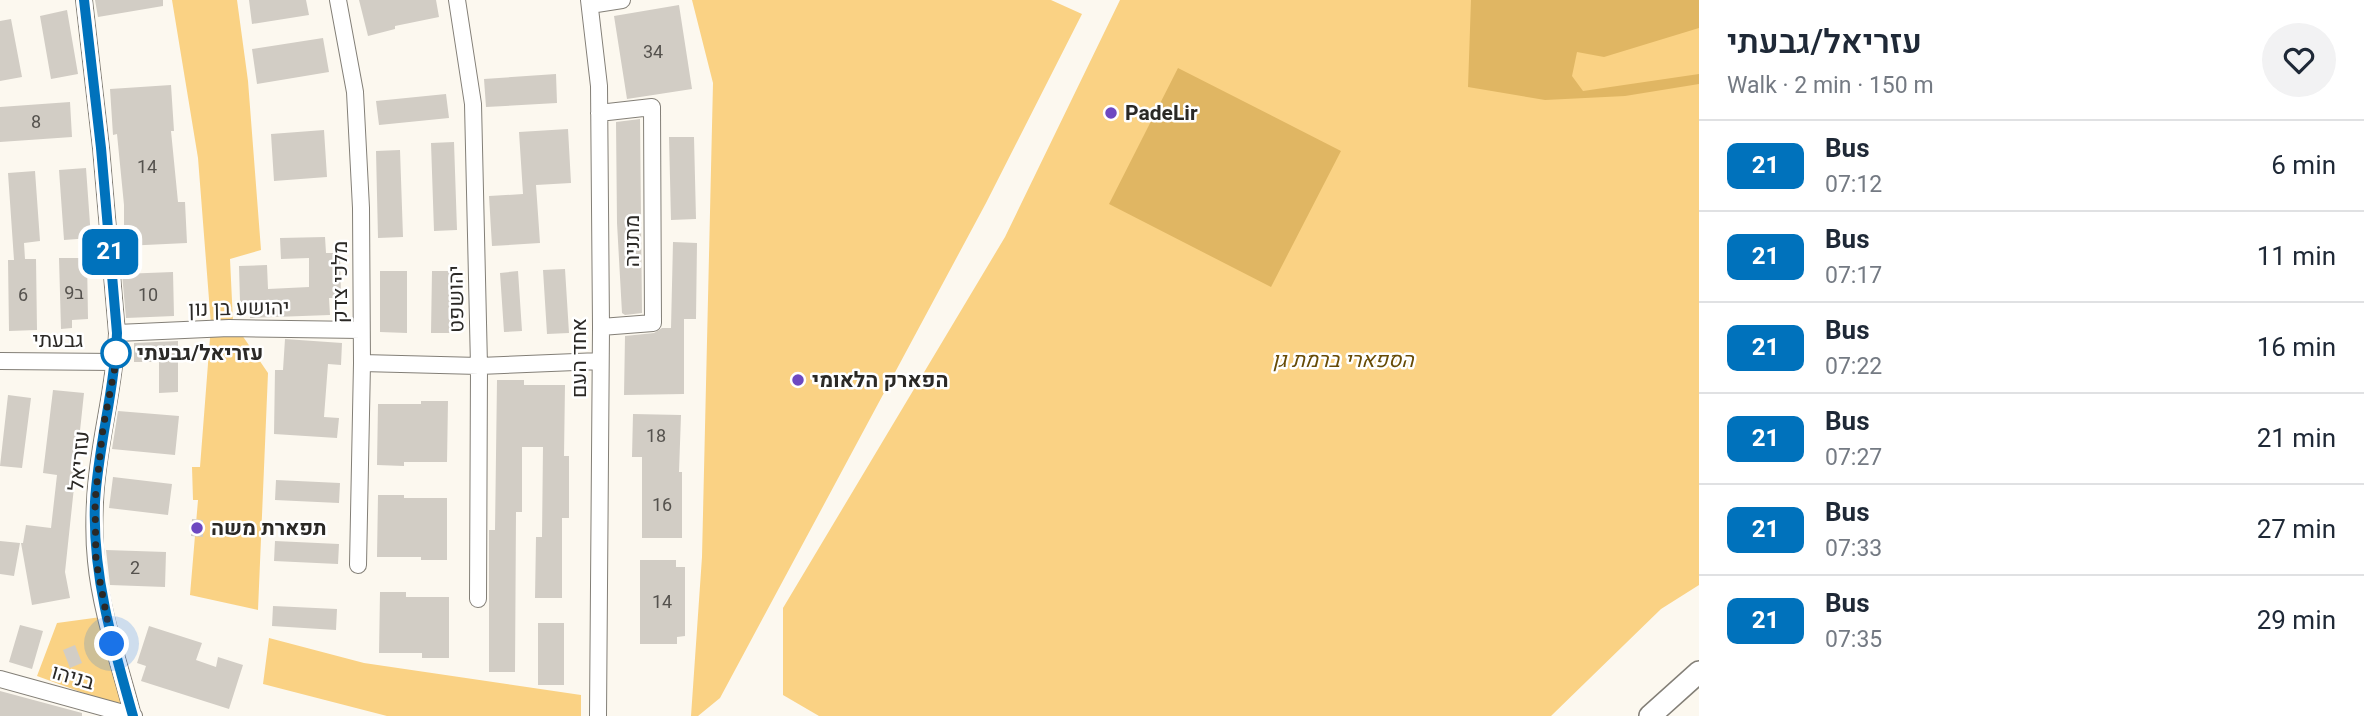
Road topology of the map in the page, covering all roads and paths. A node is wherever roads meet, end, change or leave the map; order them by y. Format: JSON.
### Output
{"nodes":[{"id":1,"x":84,"y":0,"type":"edge"},
{"id":2,"x":338,"y":0,"type":"edge"},
{"id":3,"x":457,"y":0,"type":"edge"},
{"id":4,"x":622,"y":0,"type":"edge"},
{"id":5,"x":589,"y":3,"type":"edge"},
{"id":6,"x":599,"y":113,"type":"junction"},
{"id":7,"x":601,"y":327,"type":"junction"},
{"id":8,"x":361,"y":330,"type":"junction"},
{"id":9,"x":117,"y":333,"type":"junction"},
{"id":10,"x":0,"y":361,"type":"edge"},
{"id":11,"x":600,"y":361,"type":"junction"},
{"id":12,"x":116,"y":362,"type":"junction"},
{"id":13,"x":362,"y":363,"type":"junction"},
{"id":14,"x":479,"y":366,"type":"junction"},
{"id":15,"x":358,"y":565,"type":"dead end"},
{"id":16,"x":478,"y":599,"type":"dead end"},
{"id":17,"x":1699,"y":672,"type":"edge"},
{"id":18,"x":0,"y":679,"type":"edge"},
{"id":19,"x":133,"y":716,"type":"edge"},
{"id":20,"x":598,"y":716,"type":"edge"},
{"id":21,"x":1650,"y":716,"type":"edge"}],
"edges":[{"from":1,"to":9,"type":"street","name":"עזריאל"},
{"from":2,"to":8,"type":"street","name":"מלכי צדק"},
{"from":3,"to":14,"type":"street","name":"יהושפט"},
{"from":4,"to":5,"type":"street"},
{"from":5,"to":6,"type":"street","name":"אחד העם"},
{"from":6,"to":7,"type":"street","name":"אחד העם"},
{"from":6,"to":7,"type":"street","name":"מתניה"},
{"from":7,"to":11,"type":"street","name":"אחד העם"},
{"from":8,"to":9,"type":"street","name":"יהושע בן נון"},
{"from":8,"to":13,"type":"street","name":"מלכי צדק"},
{"from":9,"to":12,"type":"street","name":"עזריאל"},
{"from":10,"to":12,"type":"street","name":"גבעתי"},
{"from":11,"to":14,"type":"street"},
{"from":11,"to":20,"type":"street","name":"אחד העם"},
{"from":12,"to":19,"type":"street","name":"עזריאל"},
{"from":13,"to":14,"type":"street"},
{"from":13,"to":15,"type":"street","name":"מלכי צדק"},
{"from":14,"to":16,"type":"street","name":"יהושפט"},
{"from":17,"to":21,"type":"main road"},
{"from":18,"to":19,"type":"street","name":"בניהו"}]}
